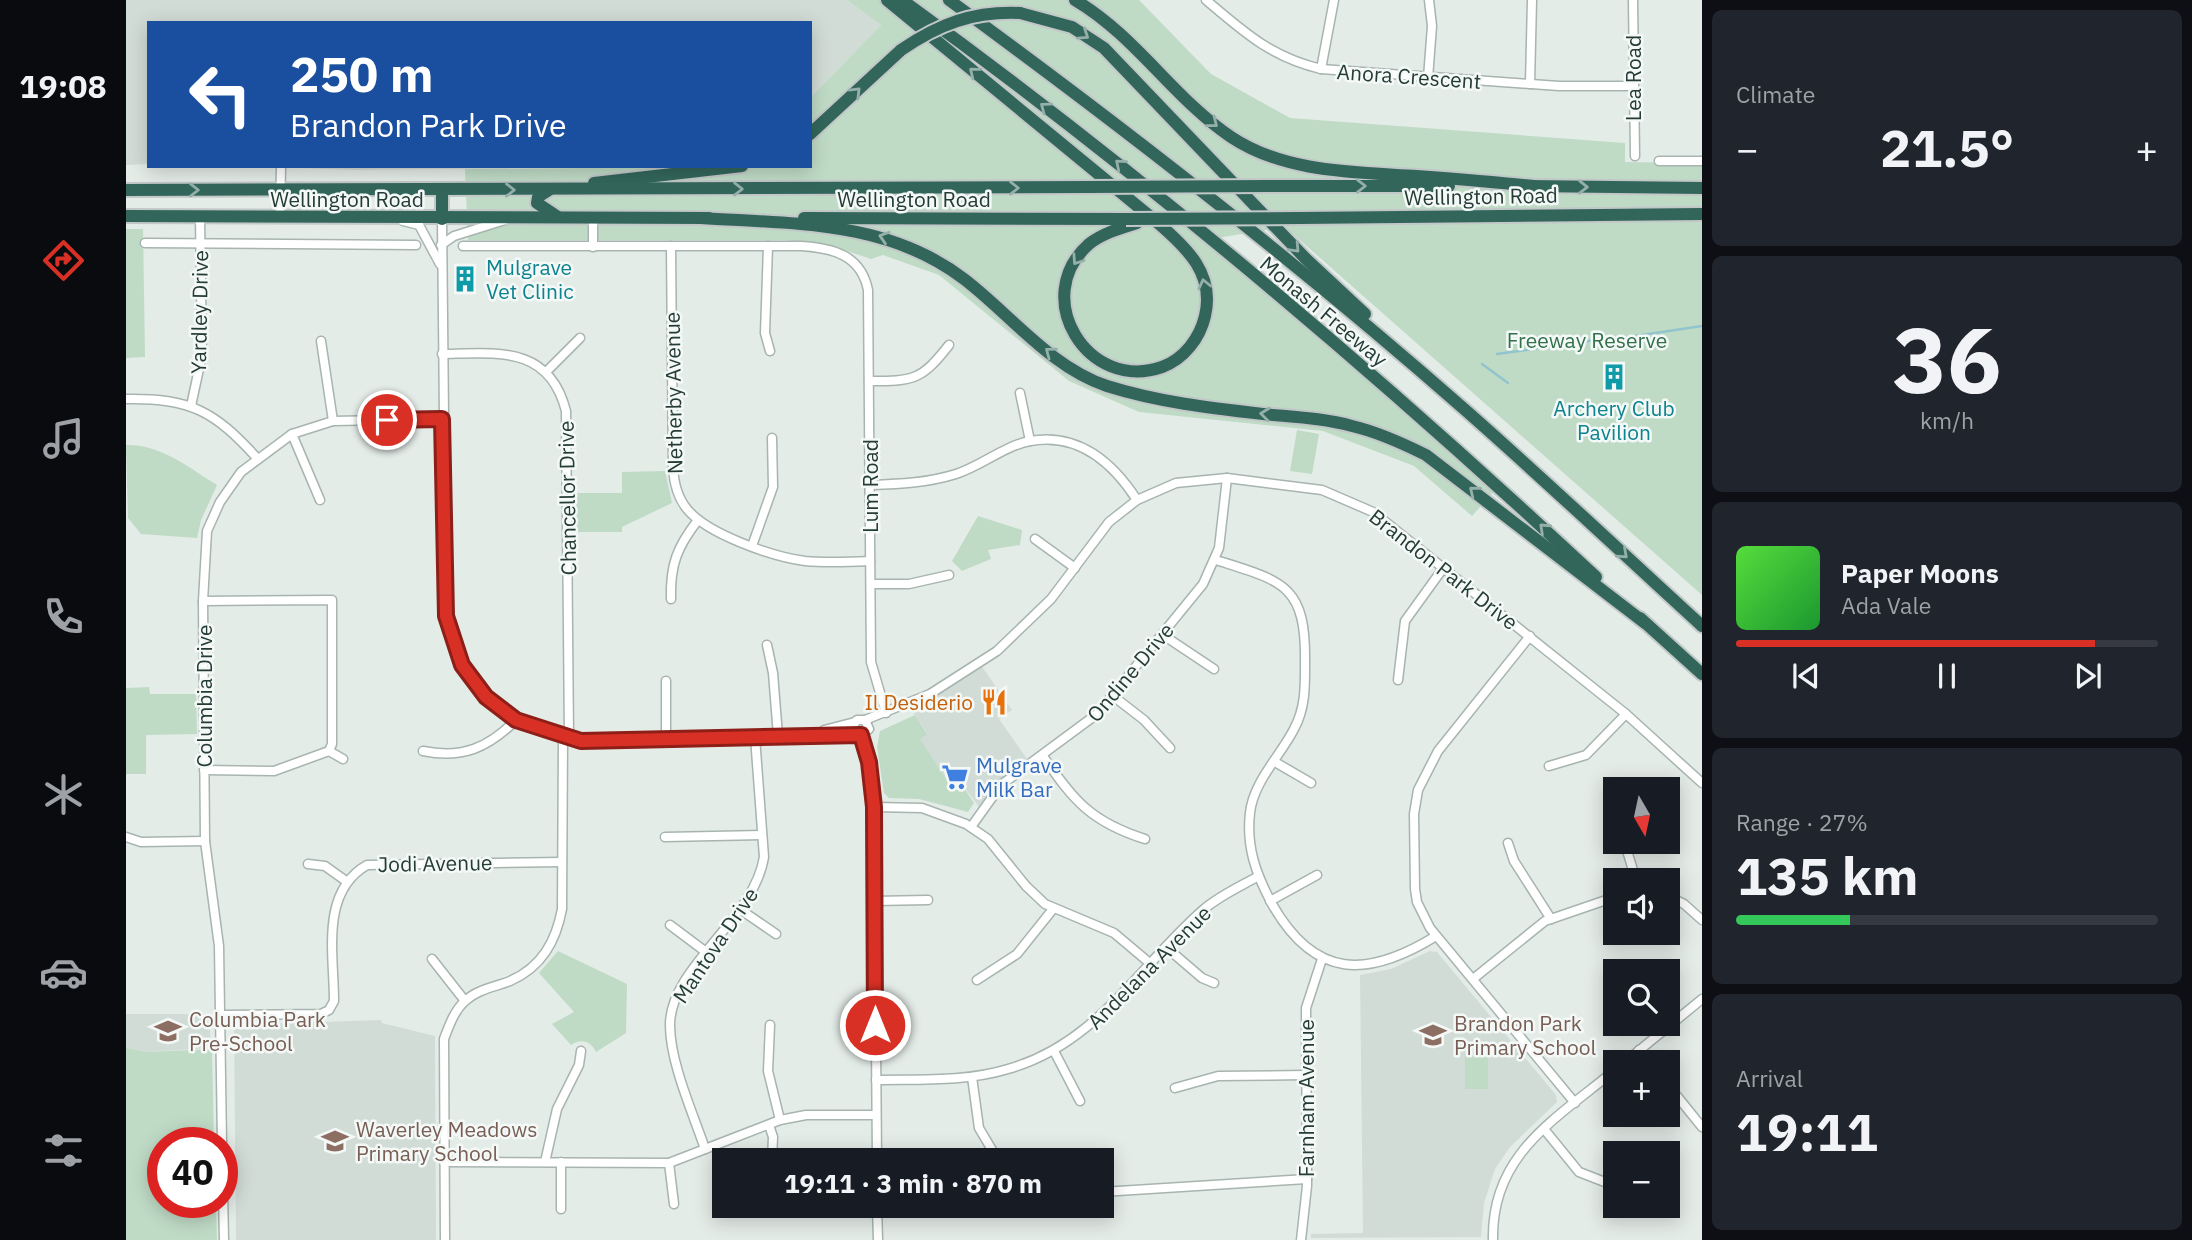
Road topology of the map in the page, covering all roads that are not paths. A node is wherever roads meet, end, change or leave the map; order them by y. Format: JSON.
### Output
{"nodes":[{"id":1,"x":887,"y":0,"type":"edge"},
{"id":2,"x":902,"y":0,"type":"edge"},
{"id":3,"x":949,"y":0,"type":"edge"},
{"id":4,"x":1074,"y":0,"type":"edge"},
{"id":5,"x":1206,"y":0,"type":"edge"},
{"id":6,"x":1334,"y":0,"type":"edge"},
{"id":7,"x":1429,"y":0,"type":"edge"},
{"id":8,"x":1532,"y":0,"type":"edge"},
{"id":9,"x":1633,"y":0,"type":"edge"},
{"id":10,"x":1321,"y":69,"type":"junction"},
{"id":11,"x":1428,"y":78,"type":"junction"},
{"id":12,"x":1530,"y":84,"type":"junction"},
{"id":13,"x":1632,"y":86,"type":"junction"},
{"id":14,"x":812,"y":132,"type":"edge"},
{"id":15,"x":1635,"y":156,"type":"dead end"},
{"id":16,"x":1659,"y":160,"type":"dead end"},
{"id":17,"x":1702,"y":160,"type":"edge"},
{"id":18,"x":281,"y":168,"type":"edge"},
{"id":19,"x":726,"y":168,"type":"edge"},
{"id":20,"x":1534,"y":186,"type":"junction"},
{"id":21,"x":1702,"y":188,"type":"edge"},
{"id":22,"x":126,"y":190,"type":"edge"},
{"id":23,"x":280,"y":190,"type":"junction"},
{"id":24,"x":442,"y":190,"type":"junction"},
{"id":25,"x":550,"y":190,"type":"junction"},
{"id":26,"x":1702,"y":214,"type":"edge"},
{"id":27,"x":126,"y":216,"type":"edge"},
{"id":28,"x":200,"y":217,"type":"junction"},
{"id":29,"x":280,"y":218,"type":"junction"},
{"id":30,"x":394,"y":218,"type":"junction"},
{"id":31,"x":512,"y":218,"type":"junction"},
{"id":32,"x":561,"y":218,"type":"junction"},
{"id":33,"x":593,"y":218,"type":"junction"},
{"id":34,"x":701,"y":218,"type":"junction"},
{"id":35,"x":442,"y":219,"type":"junction"},
{"id":36,"x":1129,"y":222,"type":"junction"},
{"id":37,"x":145,"y":243,"type":"dead end"},
{"id":38,"x":200,"y":243,"type":"junction"},
{"id":39,"x":416,"y":245,"type":"dead end"},
{"id":40,"x":442,"y":245,"type":"junction"},
{"id":41,"x":463,"y":246,"type":"dead end"},
{"id":42,"x":671,"y":246,"type":"junction"},
{"id":43,"x":768,"y":246,"type":"junction"},
{"id":44,"x":593,"y":247,"type":"junction"},
{"id":45,"x":441,"y":267,"type":"junction"},
{"id":46,"x":580,"y":338,"type":"dead end"},
{"id":47,"x":321,"y":341,"type":"dead end"},
{"id":48,"x":949,"y":345,"type":"dead end"},
{"id":49,"x":770,"y":351,"type":"dead end"},
{"id":50,"x":442,"y":354,"type":"junction"},
{"id":51,"x":547,"y":371,"type":"junction"},
{"id":52,"x":869,"y":381,"type":"junction"},
{"id":53,"x":1020,"y":393,"type":"dead end"},
{"id":54,"x":126,"y":399,"type":"edge"},
{"id":55,"x":191,"y":406,"type":"junction"},
{"id":56,"x":1464,"y":409,"type":"junction"},
{"id":57,"x":442,"y":419,"type":"junction"},
{"id":58,"x":333,"y":421,"type":"junction"},
{"id":59,"x":292,"y":434,"type":"junction"},
{"id":60,"x":772,"y":438,"type":"dead end"},
{"id":61,"x":1030,"y":441,"type":"junction"},
{"id":62,"x":257,"y":458,"type":"junction"},
{"id":63,"x":1227,"y":478,"type":"junction"},
{"id":64,"x":870,"y":485,"type":"junction"},
{"id":65,"x":320,"y":500,"type":"dead end"},
{"id":66,"x":1137,"y":500,"type":"junction"},
{"id":67,"x":698,"y":520,"type":"junction"},
{"id":68,"x":1035,"y":539,"type":"dead end"},
{"id":69,"x":752,"y":545,"type":"junction"},
{"id":70,"x":1216,"y":560,"type":"junction"},
{"id":71,"x":870,"y":561,"type":"junction"},
{"id":72,"x":1444,"y":567,"type":"junction"},
{"id":73,"x":1075,"y":568,"type":"junction"},
{"id":74,"x":949,"y":575,"type":"dead end"},
{"id":75,"x":871,"y":584,"type":"junction"},
{"id":76,"x":671,"y":599,"type":"dead end"},
{"id":77,"x":203,"y":601,"type":"junction"},
{"id":78,"x":1646,"y":624,"type":"junction"},
{"id":79,"x":1702,"y":626,"type":"edge"},
{"id":80,"x":1163,"y":635,"type":"junction"},
{"id":81,"x":1530,"y":636,"type":"junction"},
{"id":82,"x":767,"y":645,"type":"dead end"},
{"id":83,"x":1214,"y":669,"type":"dead end"},
{"id":84,"x":1702,"y":674,"type":"edge"},
{"id":85,"x":1398,"y":680,"type":"dead end"},
{"id":86,"x":666,"y":681,"type":"dead end"},
{"id":87,"x":1113,"y":696,"type":"junction"},
{"id":88,"x":886,"y":713,"type":"junction"},
{"id":89,"x":1626,"y":714,"type":"junction"},
{"id":90,"x":516,"y":720,"type":"junction"},
{"id":91,"x":855,"y":722,"type":"junction"},
{"id":92,"x":864,"y":729,"type":"junction"},
{"id":93,"x":797,"y":735,"type":"junction"},
{"id":94,"x":778,"y":736,"type":"junction"},
{"id":95,"x":755,"y":737,"type":"junction"},
{"id":96,"x":566,"y":738,"type":"junction"},
{"id":97,"x":666,"y":739,"type":"junction"},
{"id":98,"x":1170,"y":748,"type":"dead end"},
{"id":99,"x":329,"y":751,"type":"junction"},
{"id":100,"x":423,"y":751,"type":"dead end"},
{"id":101,"x":1043,"y":756,"type":"junction"},
{"id":102,"x":342,"y":759,"type":"dead end"},
{"id":103,"x":1275,"y":762,"type":"junction"},
{"id":104,"x":1549,"y":766,"type":"dead end"},
{"id":105,"x":204,"y":770,"type":"junction"},
{"id":106,"x":1311,"y":783,"type":"dead end"},
{"id":107,"x":1702,"y":783,"type":"edge"},
{"id":108,"x":874,"y":807,"type":"junction"},
{"id":109,"x":971,"y":827,"type":"junction"},
{"id":110,"x":762,"y":835,"type":"junction"},
{"id":111,"x":126,"y":837,"type":"edge"},
{"id":112,"x":665,"y":837,"type":"dead end"},
{"id":113,"x":1145,"y":839,"type":"dead end"},
{"id":114,"x":205,"y":841,"type":"junction"},
{"id":115,"x":1508,"y":843,"type":"dead end"},
{"id":116,"x":562,"y":862,"type":"junction"},
{"id":117,"x":308,"y":864,"type":"dead end"},
{"id":118,"x":1317,"y":875,"type":"dead end"},
{"id":119,"x":1258,"y":877,"type":"junction"},
{"id":120,"x":346,"y":881,"type":"junction"},
{"id":121,"x":928,"y":900,"type":"dead end"},
{"id":122,"x":874,"y":901,"type":"junction"},
{"id":123,"x":1270,"y":901,"type":"junction"},
{"id":124,"x":1603,"y":901,"type":"edge"},
{"id":125,"x":1680,"y":902,"type":"edge"},
{"id":126,"x":1053,"y":909,"type":"junction"},
{"id":127,"x":741,"y":910,"type":"junction"},
{"id":128,"x":1551,"y":919,"type":"junction"},
{"id":129,"x":1702,"y":919,"type":"edge"},
{"id":130,"x":670,"y":925,"type":"dead end"},
{"id":131,"x":776,"y":934,"type":"dead end"},
{"id":132,"x":1436,"y":936,"type":"junction"},
{"id":133,"x":1167,"y":948,"type":"junction"},
{"id":134,"x":706,"y":953,"type":"junction"},
{"id":135,"x":432,"y":959,"type":"dead end"},
{"id":136,"x":1322,"y":959,"type":"junction"},
{"id":137,"x":1152,"y":965,"type":"junction"},
{"id":138,"x":1472,"y":979,"type":"junction"},
{"id":139,"x":977,"y":980,"type":"dead end"},
{"id":140,"x":1214,"y":983,"type":"dead end"},
{"id":141,"x":1702,"y":999,"type":"edge"},
{"id":142,"x":465,"y":1001,"type":"junction"},
{"id":143,"x":221,"y":1015,"type":"junction"},
{"id":144,"x":1680,"y":1017,"type":"edge"},
{"id":145,"x":770,"y":1025,"type":"dead end"},
{"id":146,"x":1657,"y":1036,"type":"edge"},
{"id":147,"x":1639,"y":1050,"type":"edge"},
{"id":148,"x":581,"y":1051,"type":"dead end"},
{"id":149,"x":1054,"y":1051,"type":"junction"},
{"id":150,"x":1306,"y":1076,"type":"junction"},
{"id":151,"x":972,"y":1077,"type":"junction"},
{"id":152,"x":876,"y":1080,"type":"junction"},
{"id":153,"x":1603,"y":1080,"type":"edge"},
{"id":154,"x":1175,"y":1088,"type":"dead end"},
{"id":155,"x":1680,"y":1100,"type":"edge"},
{"id":156,"x":1080,"y":1101,"type":"dead end"},
{"id":157,"x":1575,"y":1103,"type":"junction"},
{"id":158,"x":876,"y":1115,"type":"junction"},
{"id":159,"x":780,"y":1120,"type":"junction"},
{"id":160,"x":769,"y":1125,"type":"junction"},
{"id":161,"x":222,"y":1127,"type":"edge"},
{"id":162,"x":1702,"y":1127,"type":"edge"},
{"id":163,"x":1544,"y":1129,"type":"junction"},
{"id":164,"x":773,"y":1148,"type":"edge"},
{"id":165,"x":877,"y":1148,"type":"edge"},
{"id":166,"x":992,"y":1148,"type":"edge"},
{"id":167,"x":705,"y":1149,"type":"junction"},
{"id":168,"x":444,"y":1162,"type":"junction"},
{"id":169,"x":545,"y":1162,"type":"junction"},
{"id":170,"x":561,"y":1162,"type":"junction"},
{"id":171,"x":669,"y":1163,"type":"junction"},
{"id":172,"x":1307,"y":1179,"type":"junction"},
{"id":173,"x":1603,"y":1181,"type":"edge"},
{"id":174,"x":1114,"y":1191,"type":"edge"},
{"id":175,"x":674,"y":1204,"type":"dead end"},
{"id":176,"x":561,"y":1209,"type":"dead end"},
{"id":177,"x":224,"y":1218,"type":"edge"},
{"id":178,"x":877,"y":1218,"type":"edge"},
{"id":179,"x":224,"y":1240,"type":"edge"},
{"id":180,"x":445,"y":1240,"type":"edge"},
{"id":181,"x":878,"y":1240,"type":"edge"},
{"id":182,"x":1301,"y":1240,"type":"edge"},
{"id":183,"x":1493,"y":1240,"type":"edge"}],
"edges":[{"from":36,"to":1,"type":"highway","one_way":true},
{"from":78,"to":2,"type":"highway","name":"Monash Freeway","one_way":true},
{"from":3,"to":56,"type":"highway","name":"Monash Freeway"},
{"from":4,"to":20,"type":"highway","one_way":true},
{"from":5,"to":10,"type":"street","name":"Anora Crescent"},
{"from":6,"to":10,"type":"street"},
{"from":7,"to":11,"type":"street"},
{"from":8,"to":12,"type":"street"},
{"from":9,"to":13,"type":"street","name":"Lea Road"},
{"from":10,"to":11,"type":"street","name":"Anora Crescent"},
{"from":11,"to":12,"type":"street","name":"Anora Crescent"},
{"from":12,"to":13,"type":"street","name":"Anora Crescent"},
{"from":13,"to":15,"type":"street","name":"Lea Road"},
{"from":14,"to":56,"type":"highway","one_way":true,"bridge":true},
{"from":16,"to":17,"type":"street"},
{"from":18,"to":23,"type":"street"},
{"from":19,"to":25,"type":"highway"},
{"from":20,"to":21,"type":"highway","name":"Wellington Road","one_way":true},
{"from":25,"to":20,"type":"highway","name":"Wellington Road","one_way":true,"bridge":true},
{"from":22,"to":23,"type":"highway","name":"Wellington Road","one_way":true},
{"from":23,"to":24,"type":"highway","name":"Wellington Road"},
{"from":23,"to":29,"type":"street"},
{"from":24,"to":25,"type":"highway","name":"Wellington Road","one_way":true},
{"from":24,"to":35,"type":"highway"},
{"from":25,"to":32,"type":"highway"},
{"from":26,"to":36,"type":"highway","name":"Wellington Road","bridge":true},
{"from":27,"to":28,"type":"highway","name":"Wellington Road"},
{"from":28,"to":29,"type":"highway","name":"Wellington Road"},
{"from":28,"to":38,"type":"street","name":"Yardley Drive"},
{"from":29,"to":30,"type":"highway","name":"Wellington Road"},
{"from":30,"to":35,"type":"highway","name":"Wellington Road"},
{"from":30,"to":45,"type":"street"},
{"from":31,"to":32,"type":"highway","name":"Wellington Road"},
{"from":31,"to":35,"type":"highway","name":"Wellington Road"},
{"from":31,"to":40,"type":"street"},
{"from":32,"to":33,"type":"highway","name":"Wellington Road"},
{"from":33,"to":34,"type":"highway","name":"Wellington Road"},
{"from":33,"to":44,"type":"street"},
{"from":34,"to":36,"type":"highway","name":"Wellington Road"},
{"from":78,"to":34,"type":"highway","one_way":true},
{"from":35,"to":40,"type":"street","name":"Brandon Park Drive"},
{"from":37,"to":38,"type":"street"},
{"from":38,"to":39,"type":"street"},
{"from":38,"to":55,"type":"street","name":"Yardley Drive"},
{"from":40,"to":45,"type":"street","name":"Brandon Park Drive"},
{"from":41,"to":44,"type":"street"},
{"from":42,"to":43,"type":"street"},
{"from":42,"to":44,"type":"street"},
{"from":42,"to":67,"type":"street","name":"Netherby Avenue"},
{"from":43,"to":49,"type":"street"},
{"from":43,"to":52,"type":"street","name":"Lum Road"},
{"from":45,"to":50,"type":"street","name":"Brandon Park Drive"},
{"from":46,"to":51,"type":"street"},
{"from":47,"to":58,"type":"street"},
{"from":48,"to":52,"type":"street"},
{"from":50,"to":51,"type":"street"},
{"from":50,"to":57,"type":"street","name":"Brandon Park Drive"},
{"from":51,"to":96,"type":"street","name":"Chancellor Drive"},
{"from":52,"to":64,"type":"street","name":"Lum Road"},
{"from":53,"to":61,"type":"street"},
{"from":54,"to":55,"type":"street"},
{"from":55,"to":62,"type":"street"},
{"from":56,"to":79,"type":"highway","name":"Monash Freeway","one_way":true},
{"from":57,"to":58,"type":"street","name":"Columbia Drive"},
{"from":57,"to":90,"type":"street","name":"Brandon Park Drive"},
{"from":58,"to":59,"type":"street","name":"Columbia Drive"},
{"from":59,"to":62,"type":"street","name":"Columbia Drive"},
{"from":59,"to":65,"type":"street"},
{"from":60,"to":69,"type":"street"},
{"from":61,"to":64,"type":"street"},
{"from":61,"to":66,"type":"street"},
{"from":62,"to":77,"type":"street","name":"Columbia Drive"},
{"from":63,"to":66,"type":"street","name":"Brandon Park Drive"},
{"from":63,"to":70,"type":"street","name":"Ondine Drive"},
{"from":63,"to":72,"type":"street","name":"Brandon Park Drive"},
{"from":64,"to":71,"type":"street","name":"Lum Road"},
{"from":66,"to":73,"type":"street","name":"Brandon Park Drive"},
{"from":67,"to":69,"type":"street"},
{"from":67,"to":76,"type":"street"},
{"from":68,"to":73,"type":"street"},
{"from":69,"to":71,"type":"street"},
{"from":70,"to":80,"type":"street","name":"Ondine Drive"},
{"from":70,"to":103,"type":"street"},
{"from":71,"to":75,"type":"street","name":"Lum Road"},
{"from":72,"to":81,"type":"street","name":"Brandon Park Drive"},
{"from":72,"to":85,"type":"street"},
{"from":73,"to":88,"type":"street","name":"Brandon Park Drive"},
{"from":74,"to":75,"type":"street"},
{"from":75,"to":88,"type":"street","name":"Lum Road"},
{"from":77,"to":99,"type":"street"},
{"from":77,"to":105,"type":"street","name":"Columbia Drive"},
{"from":78,"to":84,"type":"highway","name":"Monash Freeway"},
{"from":80,"to":83,"type":"street"},
{"from":80,"to":87,"type":"street","name":"Ondine Drive"},
{"from":81,"to":89,"type":"street","name":"Brandon Park Drive"},
{"from":81,"to":132,"type":"street"},
{"from":82,"to":94,"type":"street"},
{"from":86,"to":97,"type":"street"},
{"from":87,"to":98,"type":"street"},
{"from":87,"to":101,"type":"street","name":"Ondine Drive"},
{"from":88,"to":92,"type":"street","name":"Brandon Park Drive"},
{"from":89,"to":104,"type":"street"},
{"from":89,"to":107,"type":"street","name":"Brandon Park Drive"},
{"from":90,"to":96,"type":"street","name":"Brandon Park Drive"},
{"from":90,"to":100,"type":"street"},
{"from":91,"to":92,"type":"street","name":"Brandon Park Drive"},
{"from":91,"to":92,"type":"street"},
{"from":91,"to":93,"type":"street","name":"Brandon Park Drive"},
{"from":92,"to":93,"type":"street","name":"Brandon Park Drive"},
{"from":92,"to":108,"type":"street"},
{"from":93,"to":94,"type":"street","name":"Brandon Park Drive"},
{"from":94,"to":95,"type":"street","name":"Brandon Park Drive"},
{"from":95,"to":97,"type":"street","name":"Brandon Park Drive"},
{"from":95,"to":110,"type":"street","name":"Mantova Drive"},
{"from":96,"to":97,"type":"street","name":"Brandon Park Drive"},
{"from":96,"to":116,"type":"street","name":"Chancellor Drive"},
{"from":99,"to":102,"type":"street"},
{"from":99,"to":105,"type":"street"},
{"from":101,"to":109,"type":"street","name":"Ondine Drive"},
{"from":101,"to":113,"type":"street"},
{"from":103,"to":106,"type":"street"},
{"from":103,"to":119,"type":"street"},
{"from":105,"to":114,"type":"street","name":"Columbia Drive"},
{"from":108,"to":109,"type":"street"},
{"from":108,"to":122,"type":"street"},
{"from":109,"to":126,"type":"street"},
{"from":110,"to":112,"type":"street"},
{"from":110,"to":127,"type":"street","name":"Mantova Drive"},
{"from":111,"to":114,"type":"street"},
{"from":114,"to":143,"type":"street","name":"Columbia Drive"},
{"from":115,"to":128,"type":"street"},
{"from":116,"to":120,"type":"street","name":"Jodi Avenue"},
{"from":116,"to":142,"type":"street","name":"Chancellor Drive"},
{"from":117,"to":120,"type":"street"},
{"from":118,"to":123,"type":"street"},
{"from":119,"to":123,"type":"street"},
{"from":119,"to":133,"type":"street","name":"Andelana Avenue"},
{"from":120,"to":143,"type":"street"},
{"from":121,"to":122,"type":"street"},
{"from":122,"to":152,"type":"street"},
{"from":123,"to":136,"type":"street"},
{"from":124,"to":128,"type":"street"},
{"from":125,"to":129,"type":"street"},
{"from":126,"to":137,"type":"street"},
{"from":126,"to":139,"type":"street"},
{"from":127,"to":131,"type":"street"},
{"from":127,"to":134,"type":"street","name":"Mantova Drive"},
{"from":128,"to":138,"type":"street"},
{"from":130,"to":134,"type":"street"},
{"from":132,"to":136,"type":"street"},
{"from":132,"to":138,"type":"street"},
{"from":133,"to":137,"type":"street","name":"Andelana Avenue"},
{"from":133,"to":140,"type":"street"},
{"from":134,"to":167,"type":"street","name":"Mantova Drive"},
{"from":135,"to":142,"type":"street"},
{"from":136,"to":150,"type":"street","name":"Farnham Avenue"},
{"from":137,"to":149,"type":"street","name":"Andelana Avenue"},
{"from":138,"to":157,"type":"street"},
{"from":141,"to":144,"type":"street"},
{"from":142,"to":168,"type":"street","name":"Chancellor Drive"},
{"from":143,"to":161,"type":"street","name":"Columbia Drive"},
{"from":145,"to":159,"type":"street"},
{"from":146,"to":147,"type":"street"},
{"from":148,"to":169,"type":"street"},
{"from":149,"to":151,"type":"street","name":"Andelana Avenue"},
{"from":149,"to":156,"type":"street"},
{"from":150,"to":154,"type":"street"},
{"from":150,"to":172,"type":"street","name":"Farnham Avenue"},
{"from":151,"to":152,"type":"street","name":"Andelana Avenue"},
{"from":151,"to":166,"type":"street"},
{"from":152,"to":158,"type":"street"},
{"from":153,"to":157,"type":"street"},
{"from":155,"to":162,"type":"street"},
{"from":157,"to":163,"type":"street"},
{"from":158,"to":159,"type":"street"},
{"from":158,"to":165,"type":"street"},
{"from":159,"to":160,"type":"street"},
{"from":160,"to":164,"type":"street"},
{"from":160,"to":167,"type":"street"},
{"from":163,"to":173,"type":"street"},
{"from":163,"to":183,"type":"street"},
{"from":167,"to":171,"type":"street"},
{"from":168,"to":169,"type":"street"},
{"from":168,"to":180,"type":"street","name":"Chancellor Drive"},
{"from":169,"to":170,"type":"street"},
{"from":170,"to":171,"type":"street"},
{"from":170,"to":176,"type":"street"},
{"from":171,"to":175,"type":"street"},
{"from":172,"to":174,"type":"street"},
{"from":172,"to":182,"type":"street","name":"Farnham Avenue"},
{"from":177,"to":179,"type":"street","name":"Columbia Drive"},
{"from":178,"to":181,"type":"street"}]}
